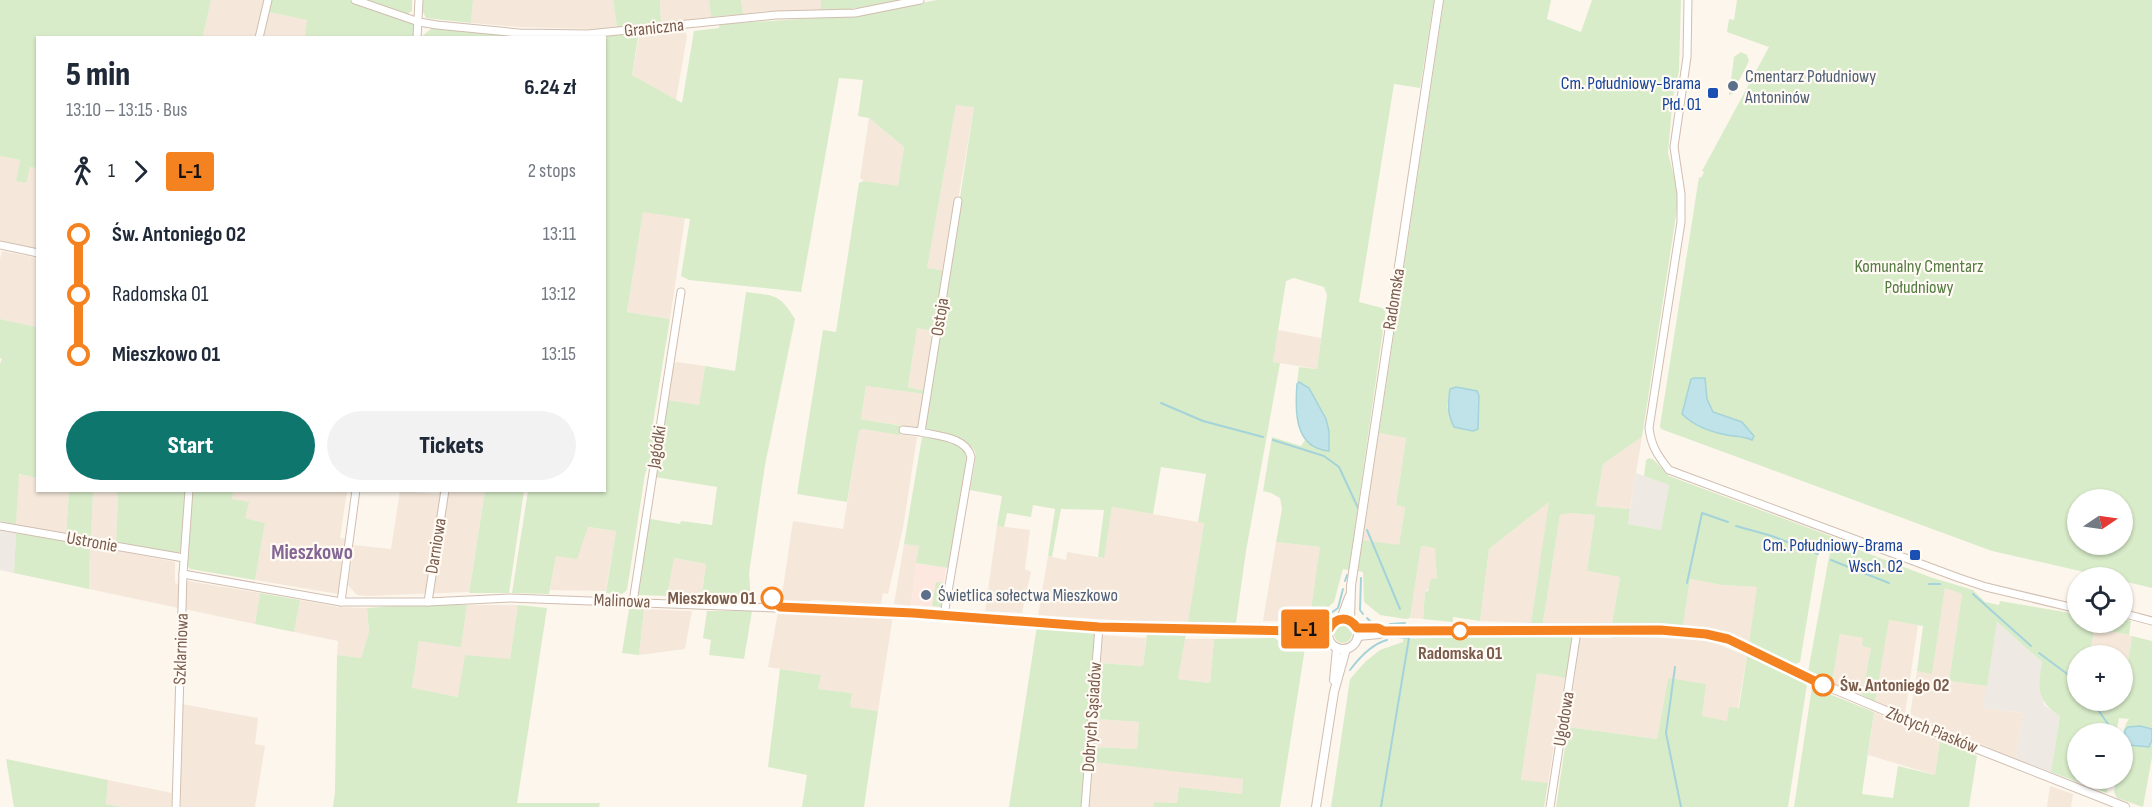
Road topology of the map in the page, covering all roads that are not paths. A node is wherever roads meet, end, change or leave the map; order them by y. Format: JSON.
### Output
{"nodes":[{"id":1,"x":268,"y":0,"type":"edge"},
{"id":2,"x":355,"y":0,"type":"edge"},
{"id":3,"x":419,"y":0,"type":"edge"},
{"id":4,"x":920,"y":0,"type":"edge"},
{"id":5,"x":1439,"y":0,"type":"edge"},
{"id":6,"x":1688,"y":0,"type":"edge"},
{"id":7,"x":419,"y":22,"type":"junction"},
{"id":8,"x":259,"y":36,"type":"edge"},
{"id":9,"x":417,"y":36,"type":"edge"},
{"id":10,"x":958,"y":201,"type":"dead end"},
{"id":11,"x":0,"y":245,"type":"edge"},
{"id":12,"x":36,"y":253,"type":"edge"},
{"id":13,"x":681,"y":292,"type":"dead end"},
{"id":14,"x":903,"y":430,"type":"dead end"},
{"id":15,"x":921,"y":432,"type":"junction"},
{"id":16,"x":189,"y":492,"type":"edge"},
{"id":17,"x":356,"y":492,"type":"edge"},
{"id":18,"x":445,"y":492,"type":"edge"},
{"id":19,"x":0,"y":526,"type":"edge"},
{"id":20,"x":184,"y":558,"type":"junction"},
{"id":21,"x":183,"y":574,"type":"junction"},
{"id":22,"x":341,"y":602,"type":"junction"},
{"id":23,"x":428,"y":602,"type":"junction"},
{"id":24,"x":633,"y":602,"type":"junction"},
{"id":25,"x":2067,"y":606,"type":"edge"},
{"id":26,"x":944,"y":615,"type":"junction"},
{"id":27,"x":2133,"y":616,"type":"edge"},
{"id":28,"x":1345,"y":620,"type":"junction"},
{"id":29,"x":2152,"y":621,"type":"edge"},
{"id":30,"x":1099,"y":627,"type":"junction"},
{"id":31,"x":1577,"y":631,"type":"junction"},
{"id":32,"x":1358,"y":632,"type":"junction"},
{"id":33,"x":1328,"y":633,"type":"junction"},
{"id":34,"x":1342,"y":648,"type":"junction"},
{"id":35,"x":176,"y":807,"type":"edge"},
{"id":36,"x":1085,"y":807,"type":"edge"},
{"id":37,"x":1316,"y":807,"type":"edge"},
{"id":38,"x":1550,"y":807,"type":"edge"},
{"id":39,"x":2125,"y":807,"type":"edge"}],
"edges":[{"from":1,"to":8,"type":"street"},
{"from":2,"to":7,"type":"street","name":"Graniczna"},
{"from":3,"to":7,"type":"street"},
{"from":4,"to":7,"type":"street","name":"Graniczna"},
{"from":5,"to":28,"type":"street","name":"Radomska"},
{"from":6,"to":25,"type":"street"},
{"from":7,"to":9,"type":"street"},
{"from":10,"to":15,"type":"street","name":"Ostoja"},
{"from":11,"to":12,"type":"street"},
{"from":13,"to":24,"type":"street","name":"Jagódki"},
{"from":14,"to":15,"type":"street"},
{"from":15,"to":26,"type":"street"},
{"from":16,"to":20,"type":"street","name":"Szklarniowa"},
{"from":17,"to":22,"type":"street"},
{"from":18,"to":23,"type":"street","name":"Darniowa"},
{"from":19,"to":20,"type":"street","name":"Ustronie"},
{"from":20,"to":21,"type":"street","name":"Szklarniowa"},
{"from":21,"to":22,"type":"street","name":"Malinowa"},
{"from":21,"to":35,"type":"street","name":"Szklarniowa"},
{"from":22,"to":23,"type":"street","name":"Malinowa"},
{"from":23,"to":24,"type":"street","name":"Malinowa"},
{"from":24,"to":26,"type":"street","name":"Malinowa"},
{"from":26,"to":30,"type":"street","name":"Malinowa"},
{"from":27,"to":29,"type":"street"},
{"from":28,"to":32,"type":"street"},
{"from":28,"to":33,"type":"street"},
{"from":30,"to":33,"type":"street"},
{"from":30,"to":36,"type":"street","name":"Dobrych Sąsiadów"},
{"from":31,"to":32,"type":"street","name":"Złotych Piasków"},
{"from":31,"to":38,"type":"street","name":"Ugodowa"},
{"from":31,"to":39,"type":"street","name":"Złotych Piasków"},
{"from":32,"to":34,"type":"street"},
{"from":33,"to":34,"type":"street"},
{"from":34,"to":37,"type":"street"}]}
